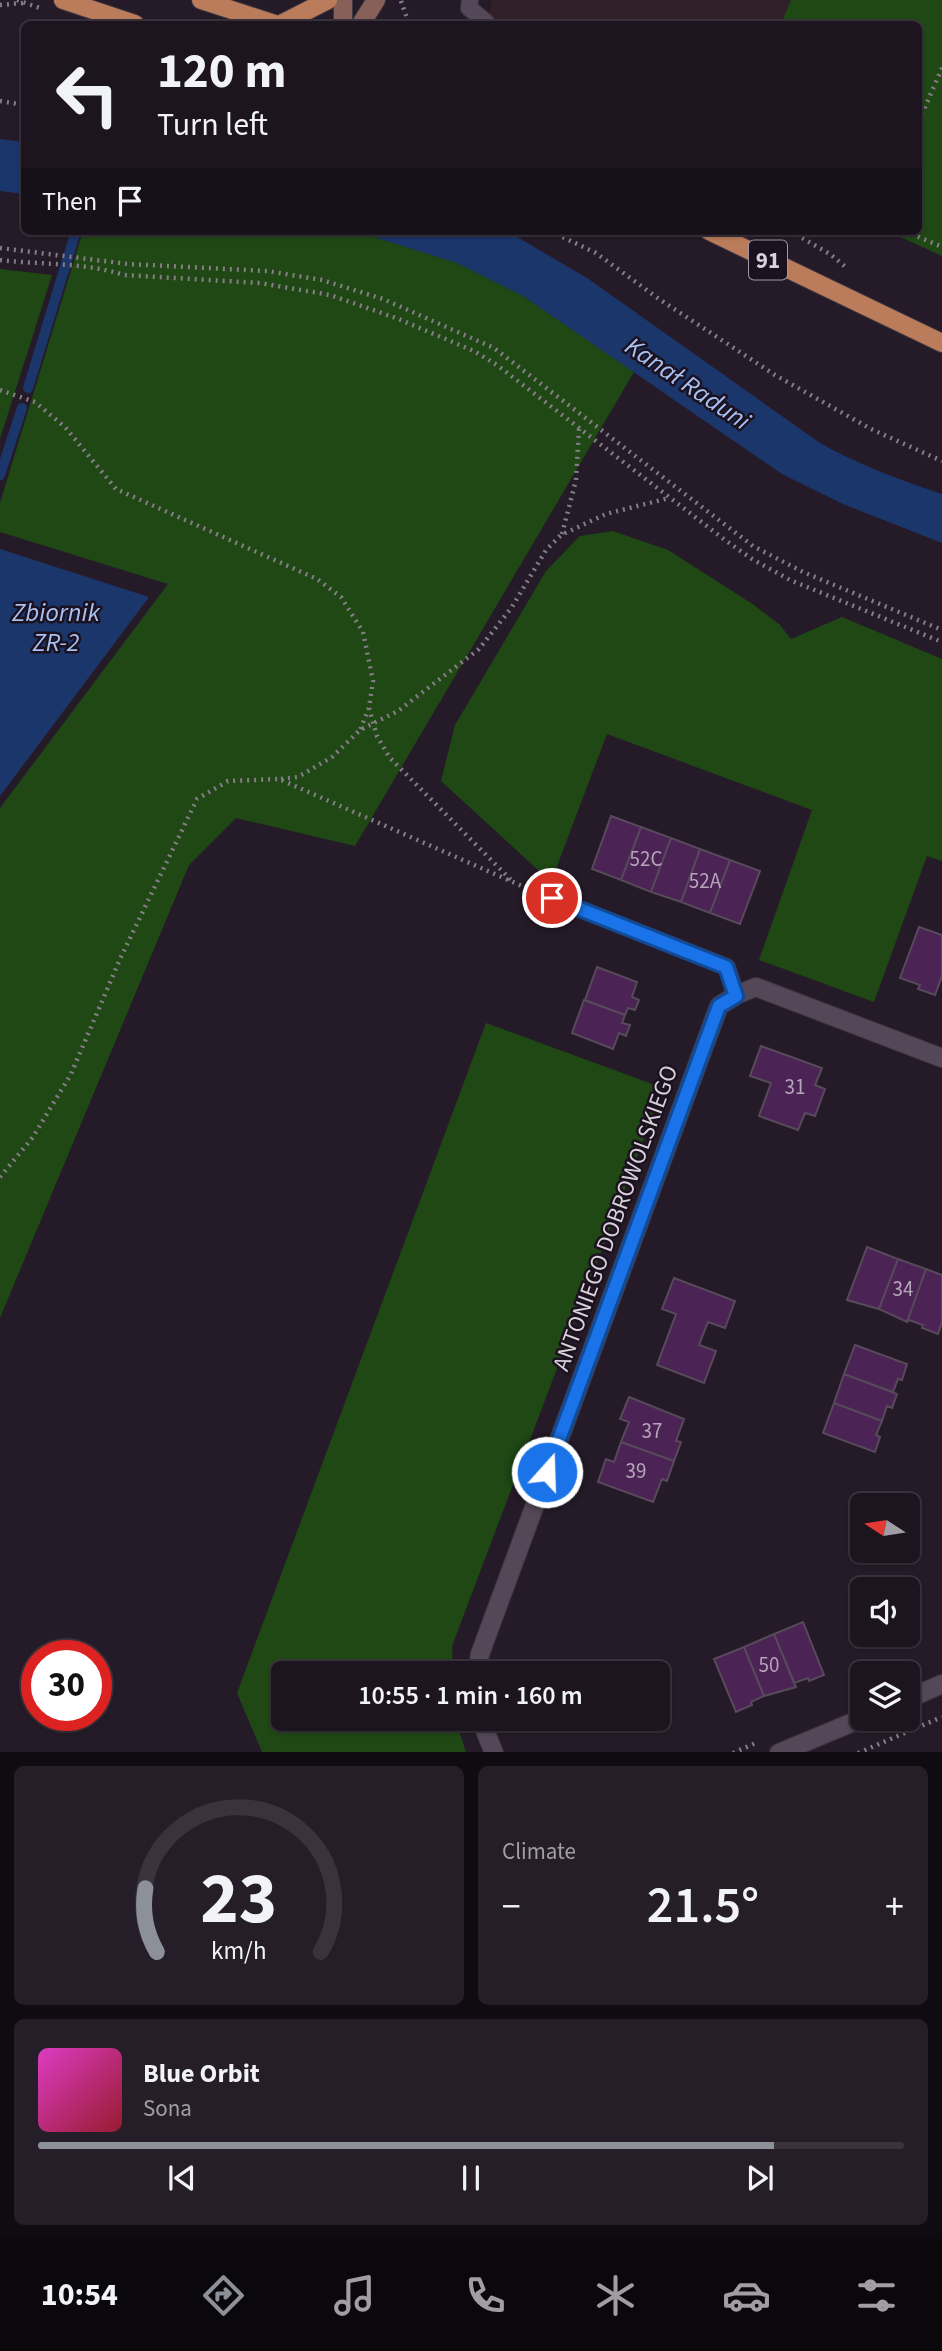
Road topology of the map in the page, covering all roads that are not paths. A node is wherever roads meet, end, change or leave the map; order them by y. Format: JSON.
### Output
{"nodes":[{"id":1,"x":63,"y":0,"type":"edge"},
{"id":2,"x":201,"y":0,"type":"edge"},
{"id":3,"x":328,"y":0,"type":"edge"},
{"id":4,"x":343,"y":0,"type":"edge"},
{"id":5,"x":376,"y":0,"type":"edge"},
{"id":6,"x":470,"y":0,"type":"edge"},
{"id":7,"x":126,"y":21,"type":"edge"},
{"id":8,"x":265,"y":21,"type":"edge"},
{"id":9,"x":281,"y":21,"type":"edge"},
{"id":10,"x":344,"y":21,"type":"edge"},
{"id":11,"x":363,"y":21,"type":"edge"},
{"id":12,"x":485,"y":21,"type":"edge"},
{"id":13,"x":717,"y":235,"type":"edge"},
{"id":14,"x":942,"y":343,"type":"edge"},
{"id":15,"x":552,"y":898,"type":"road end"},
{"id":16,"x":736,"y":996,"type":"junction"},
{"id":17,"x":942,"y":1058,"type":"edge"},
{"id":18,"x":479,"y":1661,"type":"edge"},
{"id":19,"x":942,"y":1685,"type":"edge"},
{"id":20,"x":920,"y":1694,"type":"edge"},
{"id":21,"x":850,"y":1722,"type":"edge"},
{"id":22,"x":485,"y":1731,"type":"edge"},
{"id":23,"x":494,"y":1752,"type":"edge"},
{"id":24,"x":779,"y":1752,"type":"edge"}],
"edges":[{"from":1,"to":7,"type":"main road"},
{"from":2,"to":8,"type":"main road"},
{"from":3,"to":9,"type":"main road"},
{"from":4,"to":10,"type":"main road"},
{"from":5,"to":11,"type":"main road"},
{"from":6,"to":12,"type":"lane"},
{"from":13,"to":14,"type":"main road","number":"91"},
{"from":15,"to":16,"type":"lane"},
{"from":16,"to":17,"type":"street"},
{"from":16,"to":18,"type":"street","name":"ANTONIEGO DOBROWOLSKIEGO"},
{"from":19,"to":20,"type":"street"},
{"from":21,"to":24,"type":"street"},
{"from":22,"to":23,"type":"street"}]}
